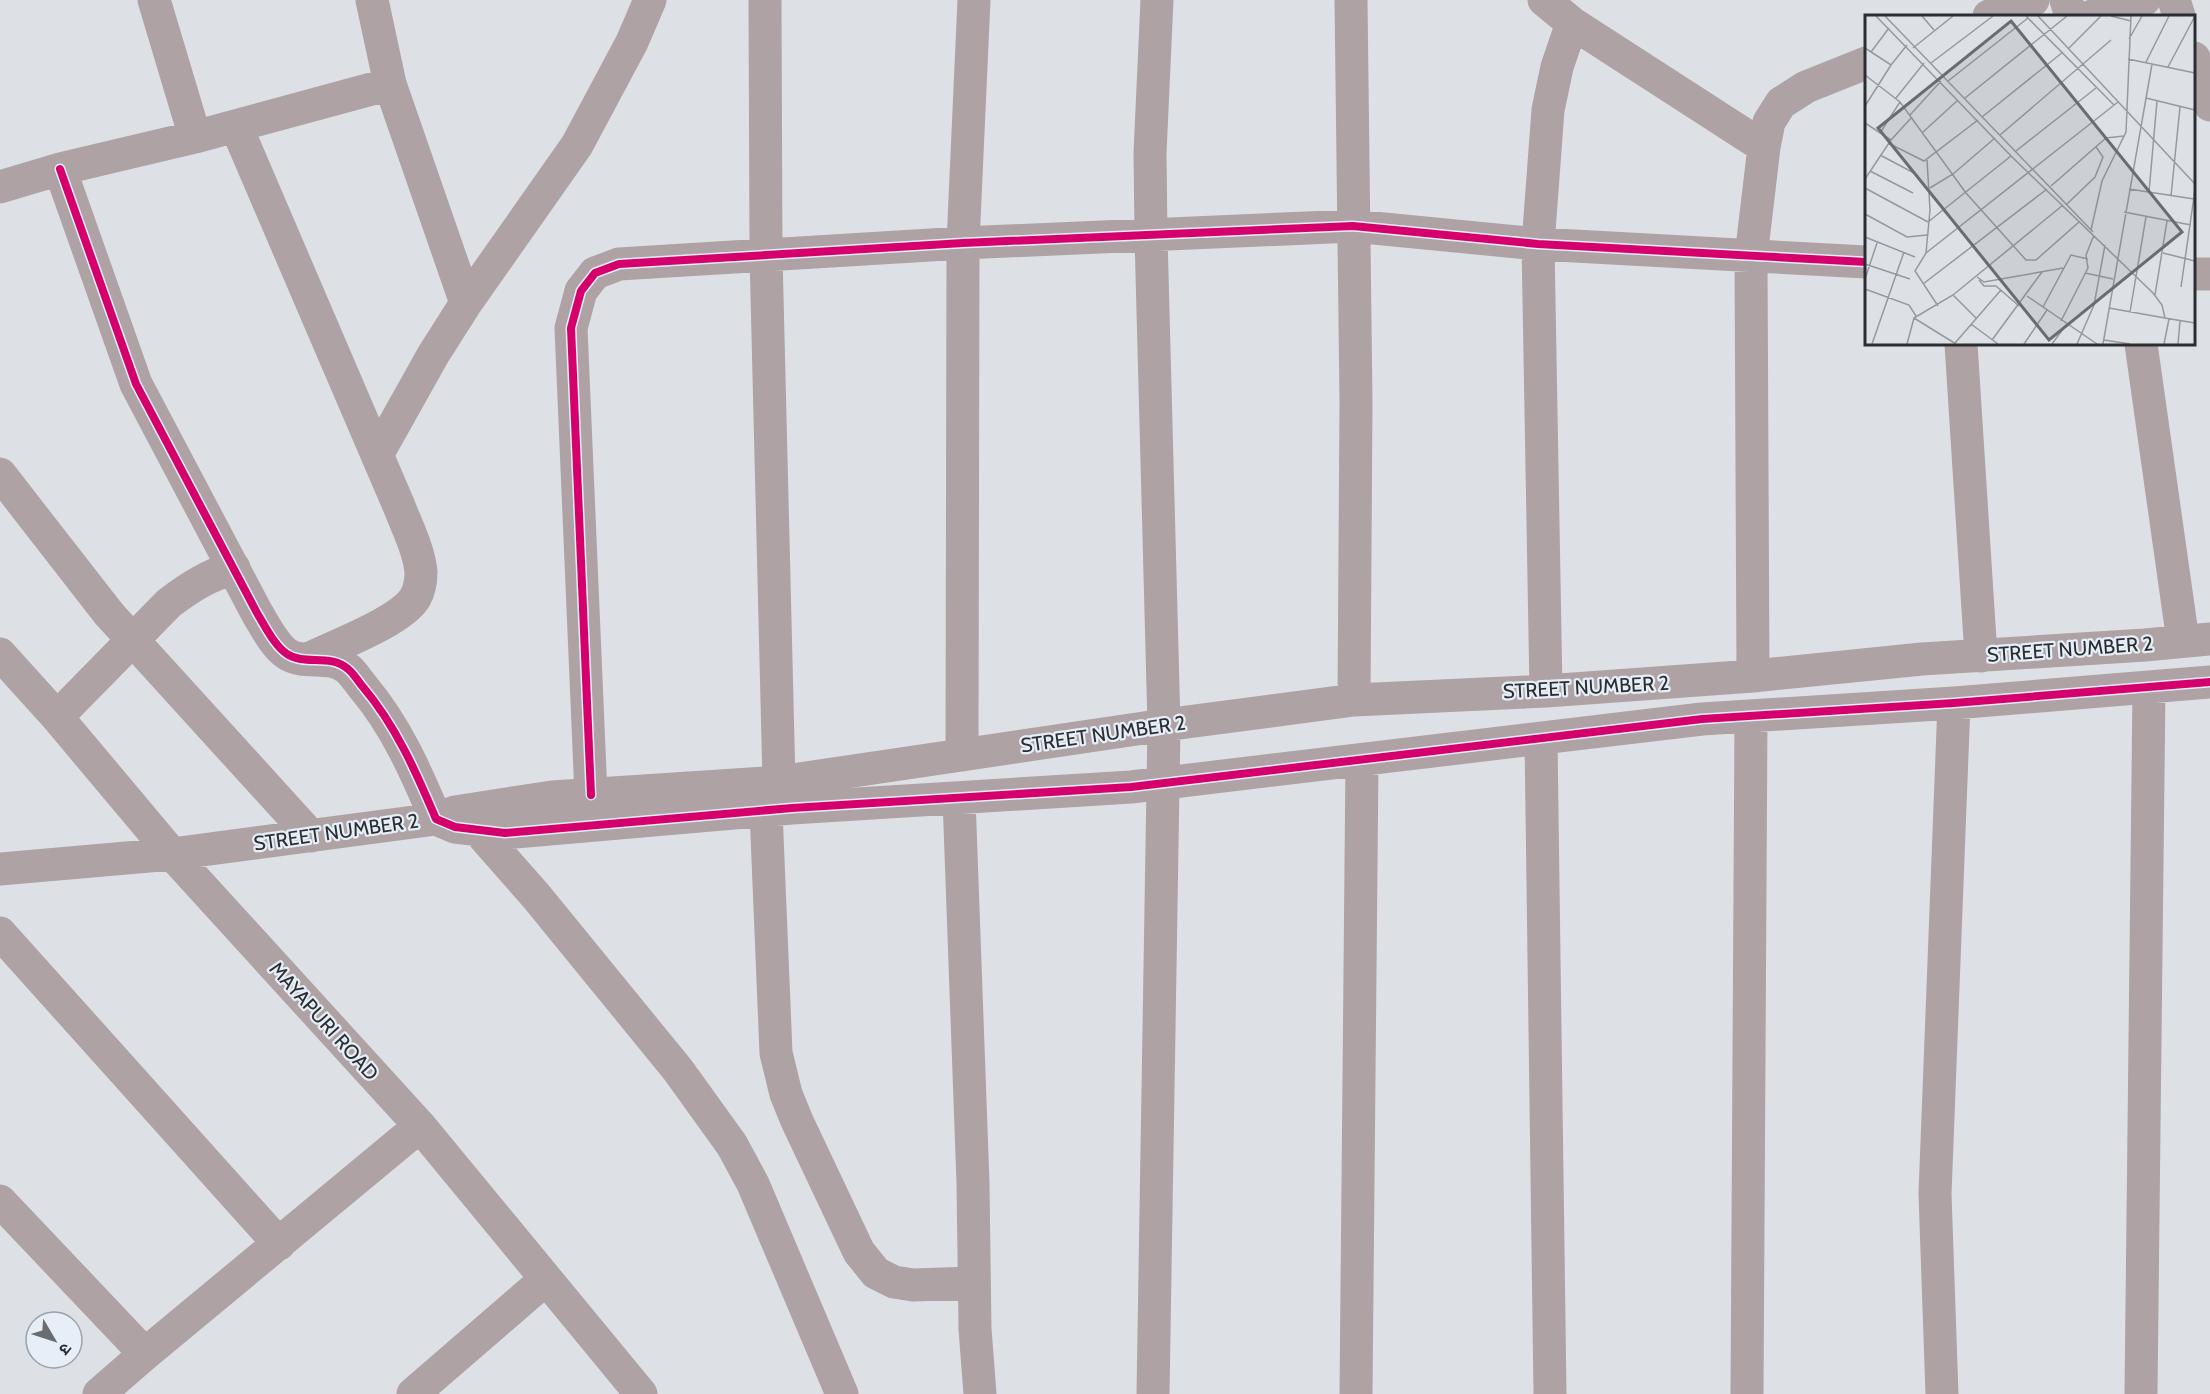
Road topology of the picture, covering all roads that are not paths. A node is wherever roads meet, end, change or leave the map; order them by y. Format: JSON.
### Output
{"nodes":[{"id":1,"x":154,"y":0,"type":"edge"},
{"id":2,"x":372,"y":0,"type":"edge"},
{"id":3,"x":650,"y":0,"type":"edge"},
{"id":4,"x":765,"y":0,"type":"edge"},
{"id":5,"x":974,"y":0,"type":"edge"},
{"id":6,"x":1157,"y":0,"type":"edge"},
{"id":7,"x":1351,"y":0,"type":"edge"},
{"id":8,"x":1544,"y":0,"type":"edge"},
{"id":9,"x":2033,"y":0,"type":"edge"},
{"id":10,"x":2066,"y":0,"type":"edge"},
{"id":11,"x":2144,"y":0,"type":"edge"},
{"id":12,"x":2174,"y":0,"type":"edge"},
{"id":13,"x":1992,"y":15,"type":"edge"},
{"id":14,"x":2071,"y":15,"type":"edge"},
{"id":15,"x":2095,"y":15,"type":"edge"},
{"id":16,"x":2179,"y":15,"type":"edge"},
{"id":17,"x":1572,"y":23,"type":"junction"},
{"id":18,"x":1865,"y":63,"type":"edge"},
{"id":19,"x":2195,"y":64,"type":"edge"},
{"id":20,"x":390,"y":84,"type":"junction"},
{"id":21,"x":2210,"y":105,"type":"edge"},
{"id":22,"x":236,"y":126,"type":"junction"},
{"id":23,"x":195,"y":137,"type":"junction"},
{"id":24,"x":1764,"y":147,"type":"junction"},
{"id":25,"x":60,"y":169,"type":"junction"},
{"id":26,"x":1,"y":181,"type":"edge"},
{"id":27,"x":1353,"y":226,"type":"junction"},
{"id":28,"x":1151,"y":236,"type":"junction"},
{"id":29,"x":963,"y":243,"type":"junction"},
{"id":30,"x":1538,"y":244,"type":"junction"},
{"id":31,"x":766,"y":255,"type":"junction"},
{"id":32,"x":1751,"y":256,"type":"junction"},
{"id":33,"x":1865,"y":261,"type":"edge"},
{"id":34,"x":466,"y":303,"type":"junction"},
{"id":35,"x":1961,"y":345,"type":"edge"},
{"id":36,"x":2141,"y":345,"type":"edge"},
{"id":37,"x":377,"y":455,"type":"junction"},
{"id":38,"x":0,"y":474,"type":"edge"},
{"id":39,"x":234,"y":568,"type":"junction"},
{"id":40,"x":132,"y":640,"type":"junction"},
{"id":41,"x":2196,"y":640,"type":"edge"},
{"id":42,"x":0,"y":654,"type":"edge"},
{"id":43,"x":1981,"y":656,"type":"junction"},
{"id":44,"x":308,"y":659,"type":"junction"},
{"id":45,"x":1753,"y":676,"type":"junction"},
{"id":46,"x":2210,"y":682,"type":"edge"},
{"id":47,"x":2149,"y":687,"type":"junction"},
{"id":48,"x":1546,"y":691,"type":"junction"},
{"id":49,"x":1354,"y":700,"type":"junction"},
{"id":50,"x":1954,"y":703,"type":"junction"},
{"id":51,"x":57,"y":717,"type":"junction"},
{"id":52,"x":1751,"y":717,"type":"junction"},
{"id":53,"x":1164,"y":725,"type":"junction"},
{"id":54,"x":1541,"y":739,"type":"junction"},
{"id":55,"x":962,"y":754,"type":"junction"},
{"id":56,"x":1362,"y":760,"type":"junction"},
{"id":57,"x":779,"y":782,"type":"junction"},
{"id":58,"x":1164,"y":783,"type":"junction"},
{"id":59,"x":591,"y":795,"type":"junction"},
{"id":60,"x":959,"y":798,"type":"junction"},
{"id":61,"x":766,"y":811,"type":"junction"},
{"id":62,"x":436,"y":819,"type":"junction"},
{"id":63,"x":478,"y":830,"type":"junction"},
{"id":64,"x":310,"y":836,"type":"junction"},
{"id":65,"x":172,"y":854,"type":"junction"},
{"id":66,"x":0,"y":869,"type":"edge"},
{"id":67,"x":0,"y":933,"type":"edge"},
{"id":68,"x":420,"y":1126,"type":"junction"},
{"id":69,"x":0,"y":1201,"type":"edge"},
{"id":70,"x":279,"y":1244,"type":"junction"},
{"id":71,"x":546,"y":1279,"type":"junction"},
{"id":72,"x":974,"y":1283,"type":"junction"},
{"id":73,"x":145,"y":1354,"type":"junction"},
{"id":74,"x":422,"y":1391,"type":"edge"},
{"id":75,"x":99,"y":1394,"type":"edge"},
{"id":76,"x":641,"y":1394,"type":"edge"},
{"id":77,"x":842,"y":1394,"type":"edge"},
{"id":78,"x":981,"y":1394,"type":"edge"},
{"id":79,"x":1153,"y":1394,"type":"edge"},
{"id":80,"x":1356,"y":1394,"type":"edge"},
{"id":81,"x":1550,"y":1394,"type":"edge"},
{"id":82,"x":1747,"y":1394,"type":"edge"},
{"id":83,"x":1942,"y":1394,"type":"edge"},
{"id":84,"x":2141,"y":1394,"type":"edge"}],
"edges":[{"from":1,"to":23,"type":"street"},
{"from":2,"to":20,"type":"street"},
{"from":3,"to":34,"type":"street"},
{"from":4,"to":31,"type":"street"},
{"from":5,"to":29,"type":"street"},
{"from":6,"to":28,"type":"street"},
{"from":7,"to":27,"type":"street"},
{"from":8,"to":17,"type":"street"},
{"from":9,"to":13,"type":"street"},
{"from":10,"to":14,"type":"street"},
{"from":11,"to":15,"type":"street"},
{"from":12,"to":16,"type":"street"},
{"from":17,"to":24,"type":"street"},
{"from":17,"to":30,"type":"street"},
{"from":18,"to":24,"type":"street"},
{"from":19,"to":21,"type":"street"},
{"from":20,"to":22,"type":"street"},
{"from":20,"to":34,"type":"street"},
{"from":22,"to":23,"type":"street"},
{"from":22,"to":37,"type":"street"},
{"from":23,"to":25,"type":"street"},
{"from":24,"to":32,"type":"street"},
{"from":25,"to":26,"type":"street"},
{"from":25,"to":39,"type":"street"},
{"from":27,"to":28,"type":"street"},
{"from":27,"to":30,"type":"street"},
{"from":27,"to":49,"type":"street"},
{"from":28,"to":29,"type":"street"},
{"from":28,"to":53,"type":"street"},
{"from":29,"to":31,"type":"street"},
{"from":29,"to":55,"type":"street"},
{"from":30,"to":32,"type":"street"},
{"from":30,"to":48,"type":"street"},
{"from":31,"to":57,"type":"street"},
{"from":31,"to":59,"type":"street"},
{"from":32,"to":33,"type":"street"},
{"from":32,"to":45,"type":"street"},
{"from":34,"to":37,"type":"street"},
{"from":35,"to":43,"type":"street"},
{"from":36,"to":41,"type":"street"},
{"from":37,"to":44,"type":"street"},
{"from":38,"to":40,"type":"street"},
{"from":39,"to":40,"type":"street"},
{"from":39,"to":44,"type":"street"},
{"from":40,"to":51,"type":"street"},
{"from":40,"to":64,"type":"street"},
{"from":41,"to":43,"type":"street","name":"STREET NUMBER 2"},
{"from":42,"to":51,"type":"street","name":"MAYAPURI ROAD"},
{"from":43,"to":45,"type":"street","name":"STREET NUMBER 2"},
{"from":44,"to":62,"type":"street"},
{"from":45,"to":48,"type":"street","name":"STREET NUMBER 2"},
{"from":46,"to":47,"type":"street"},
{"from":47,"to":50,"type":"street"},
{"from":47,"to":84,"type":"street"},
{"from":48,"to":49,"type":"street","name":"STREET NUMBER 2"},
{"from":49,"to":53,"type":"street","name":"STREET NUMBER 2"},
{"from":50,"to":52,"type":"street"},
{"from":50,"to":83,"type":"street"},
{"from":51,"to":65,"type":"street","name":"MAYAPURI ROAD"},
{"from":52,"to":54,"type":"street"},
{"from":52,"to":82,"type":"street"},
{"from":53,"to":55,"type":"street","name":"STREET NUMBER 2"},
{"from":53,"to":58,"type":"street"},
{"from":54,"to":56,"type":"street"},
{"from":54,"to":81,"type":"street"},
{"from":55,"to":57,"type":"street","name":"STREET NUMBER 2"},
{"from":56,"to":58,"type":"street"},
{"from":56,"to":80,"type":"street"},
{"from":57,"to":59,"type":"street","name":"STREET NUMBER 2"},
{"from":58,"to":60,"type":"street"},
{"from":58,"to":79,"type":"street"},
{"from":59,"to":62,"type":"street","name":"STREET NUMBER 2"},
{"from":60,"to":61,"type":"street"},
{"from":60,"to":72,"type":"street"},
{"from":61,"to":63,"type":"street"},
{"from":61,"to":72,"type":"street"},
{"from":62,"to":63,"type":"street"},
{"from":62,"to":64,"type":"street","name":"STREET NUMBER 2"},
{"from":63,"to":77,"type":"street"},
{"from":64,"to":65,"type":"street","name":"STREET NUMBER 2"},
{"from":65,"to":66,"type":"street","name":"STREET NUMBER 2"},
{"from":65,"to":68,"type":"street","name":"MAYAPURI ROAD"},
{"from":67,"to":70,"type":"street"},
{"from":68,"to":70,"type":"street"},
{"from":68,"to":71,"type":"street","name":"MAYAPURI ROAD"},
{"from":69,"to":73,"type":"street"},
{"from":70,"to":73,"type":"street"},
{"from":71,"to":74,"type":"street"},
{"from":71,"to":76,"type":"street","name":"MAYAPURI ROAD"},
{"from":72,"to":78,"type":"street"},
{"from":73,"to":75,"type":"street"}]}
